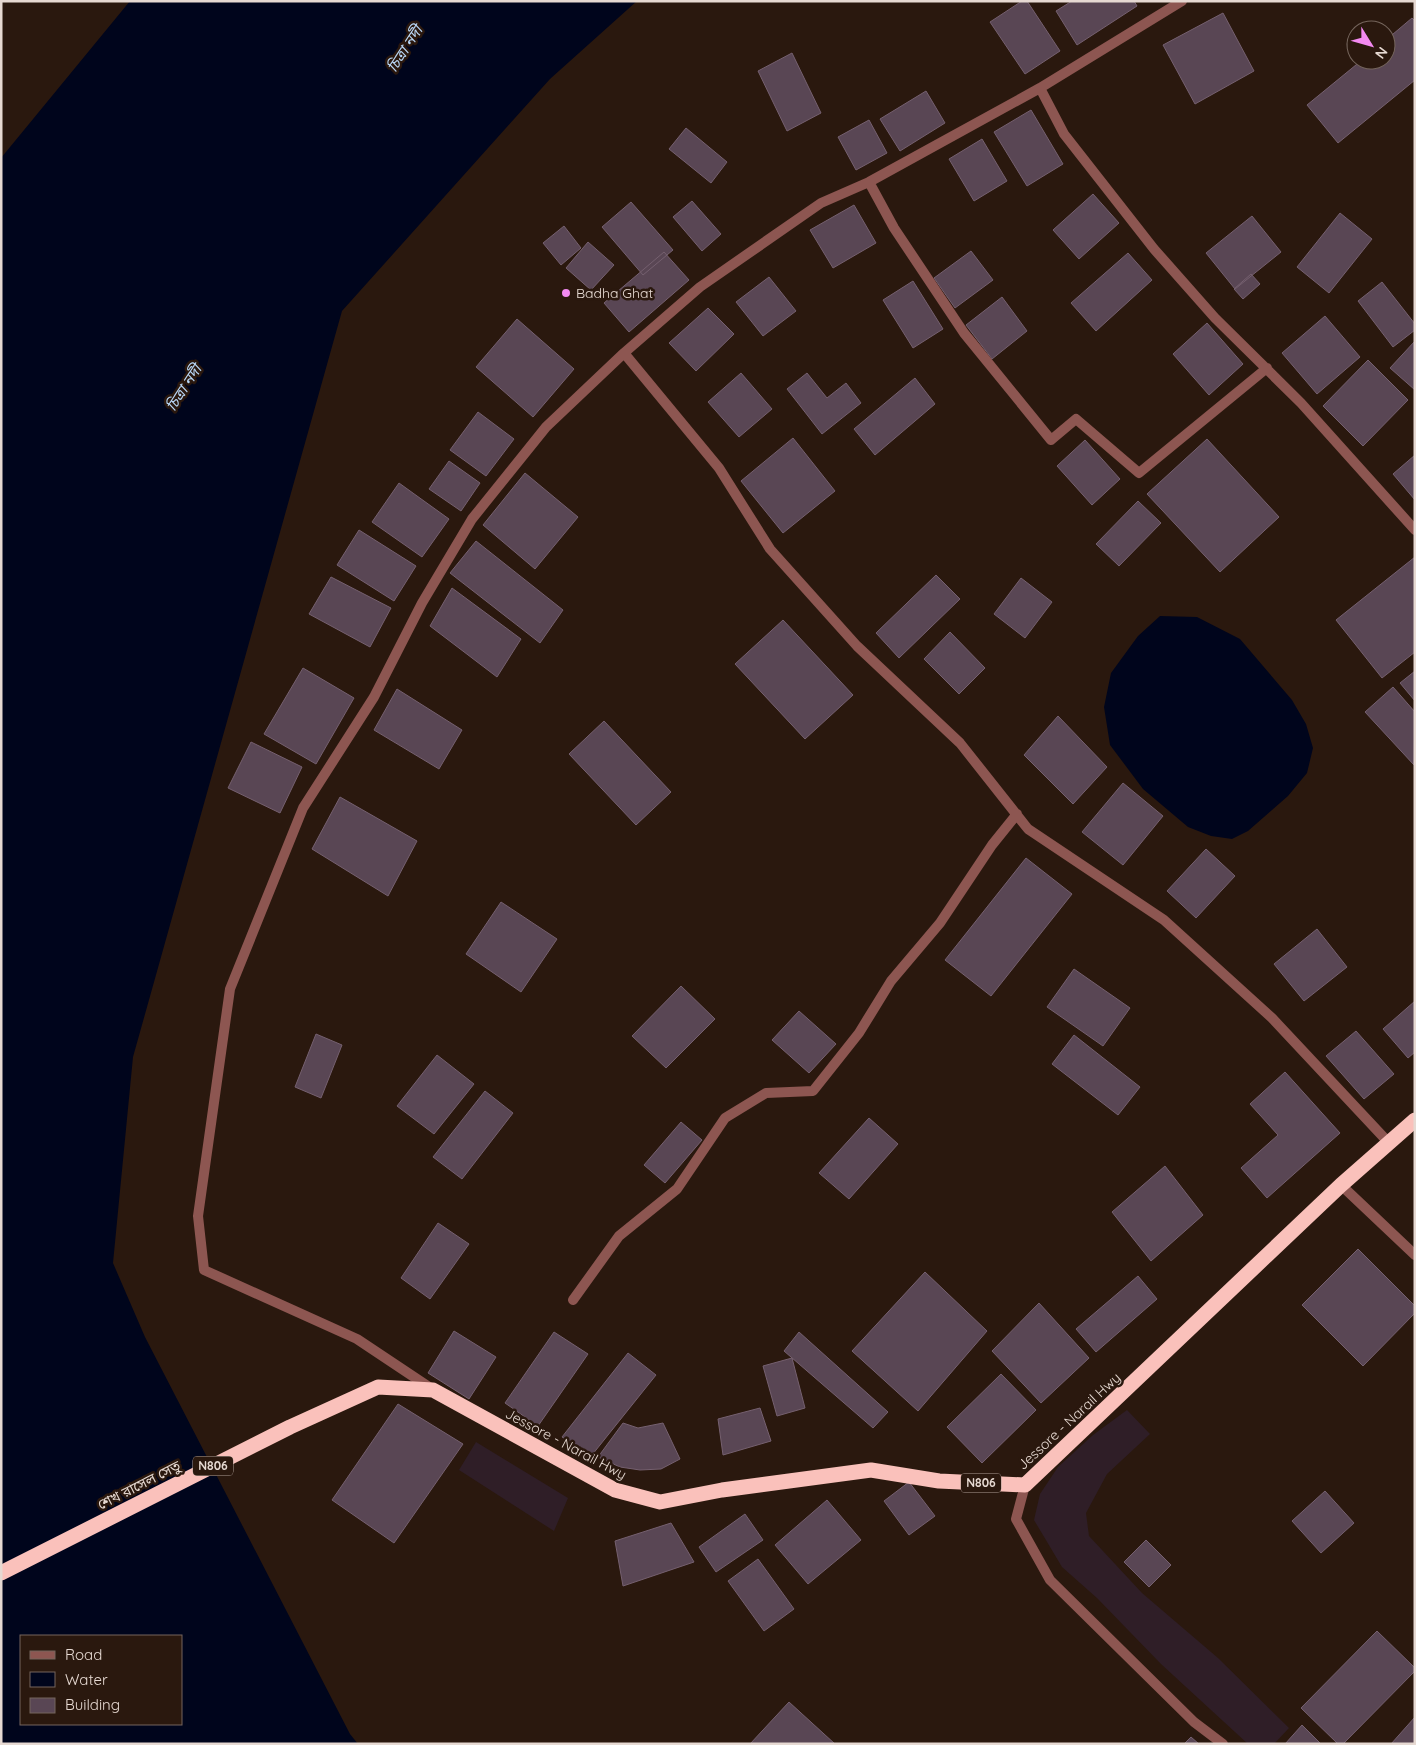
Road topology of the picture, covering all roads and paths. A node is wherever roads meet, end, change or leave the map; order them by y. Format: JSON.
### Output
{"nodes":[{"id":1,"x":1182,"y":1,"type":"edge"},
{"id":2,"x":1040,"y":88,"type":"junction"},
{"id":3,"x":869,"y":182,"type":"junction"},
{"id":4,"x":624,"y":353,"type":"junction"},
{"id":5,"x":1267,"y":368,"type":"junction"},
{"id":6,"x":1415,"y":530,"type":"edge"},
{"id":7,"x":1017,"y":814,"type":"junction"},
{"id":8,"x":1415,"y":1120,"type":"edge"},
{"id":9,"x":1389,"y":1143,"type":"junction"},
{"id":10,"x":1341,"y":1185,"type":"junction"},
{"id":11,"x":1415,"y":1255,"type":"edge"},
{"id":12,"x":574,"y":1300,"type":"dead end"},
{"id":13,"x":433,"y":1390,"type":"junction"},
{"id":14,"x":1025,"y":1485,"type":"junction"},
{"id":15,"x":1,"y":1573,"type":"edge"},
{"id":16,"x":1222,"y":1744,"type":"edge"}],
"edges":[{"from":1,"to":2,"type":"street"},
{"from":2,"to":3,"type":"street"},
{"from":2,"to":5,"type":"street"},
{"from":3,"to":4,"type":"street"},
{"from":3,"to":5,"type":"street"},
{"from":4,"to":7,"type":"street"},
{"from":4,"to":13,"type":"street"},
{"from":5,"to":6,"type":"street"},
{"from":7,"to":9,"type":"street"},
{"from":7,"to":12,"type":"street"},
{"from":8,"to":9,"type":"highway","name":"Jessore - Narail Hwy"},
{"from":9,"to":10,"type":"highway","name":"Jessore - Narail Hwy"},
{"from":10,"to":11,"type":"street"},
{"from":10,"to":14,"type":"highway","name":"Jessore - Narail Hwy"},
{"from":13,"to":14,"type":"highway","name":"Jessore - Narail Hwy","number":"N806"},
{"from":13,"to":15,"type":"highway","name":"শেখ রাসেল সেতু","number":"N806"},
{"from":14,"to":16,"type":"street"}]}
